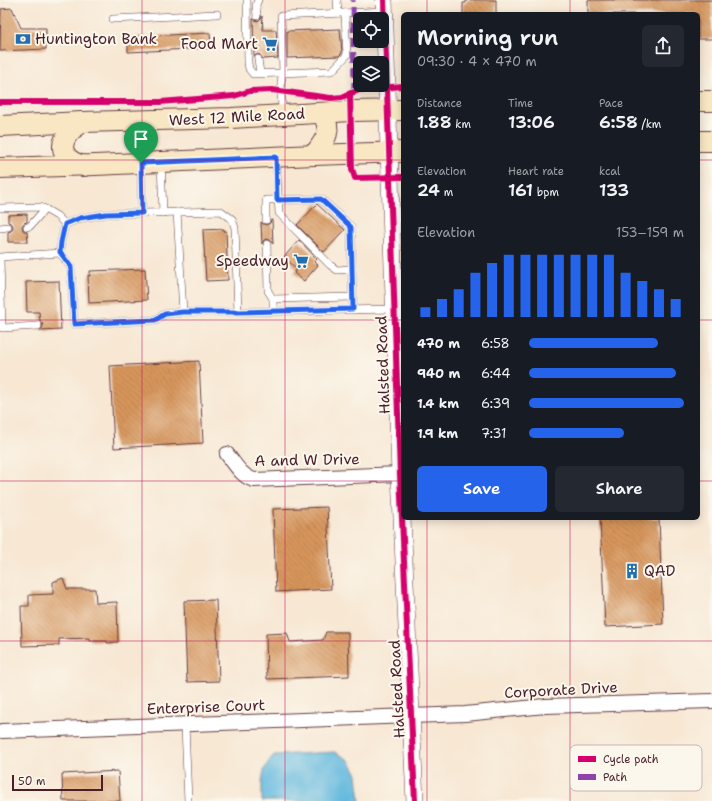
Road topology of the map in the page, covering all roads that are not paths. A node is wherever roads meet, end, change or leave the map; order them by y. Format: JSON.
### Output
{"nodes":[{"id":1,"x":247,"y":0,"type":"edge"},
{"id":2,"x":258,"y":0,"type":"edge"},
{"id":3,"x":337,"y":0,"type":"edge"},
{"id":4,"x":384,"y":6,"type":"edge"},
{"id":5,"x":342,"y":13,"type":"junction"},
{"id":6,"x":217,"y":14,"type":"dead end"},
{"id":7,"x":257,"y":16,"type":"dead end"},
{"id":8,"x":113,"y":19,"type":"dead end"},
{"id":9,"x":258,"y":59,"type":"dead end"},
{"id":10,"x":283,"y":72,"type":"junction"},
{"id":11,"x":260,"y":73,"type":"junction"},
{"id":12,"x":700,"y":101,"type":"edge"},
{"id":13,"x":712,"y":101,"type":"edge"},
{"id":14,"x":395,"y":110,"type":"edge"},
{"id":15,"x":322,"y":113,"type":"junction"},
{"id":16,"x":282,"y":115,"type":"junction"},
{"id":17,"x":82,"y":122,"type":"junction"},
{"id":18,"x":0,"y":126,"type":"edge"},
{"id":19,"x":712,"y":141,"type":"edge"},
{"id":20,"x":700,"y":142,"type":"edge"},
{"id":21,"x":396,"y":153,"type":"edge"},
{"id":22,"x":314,"y":155,"type":"junction"},
{"id":23,"x":276,"y":157,"type":"junction"},
{"id":24,"x":161,"y":162,"type":"junction"},
{"id":25,"x":141,"y":163,"type":"junction"},
{"id":26,"x":84,"y":166,"type":"junction"},
{"id":27,"x":0,"y":168,"type":"edge"},
{"id":28,"x":277,"y":200,"type":"junction"},
{"id":29,"x":0,"y":208,"type":"edge"},
{"id":30,"x":45,"y":209,"type":"junction"},
{"id":31,"x":177,"y":212,"type":"junction"},
{"id":32,"x":142,"y":213,"type":"junction"},
{"id":33,"x":163,"y":213,"type":"junction"},
{"id":34,"x":266,"y":220,"type":"dead end"},
{"id":35,"x":65,"y":224,"type":"junction"},
{"id":36,"x":8,"y":227,"type":"dead end"},
{"id":37,"x":27,"y":227,"type":"dead end"},
{"id":38,"x":0,"y":228,"type":"edge"},
{"id":39,"x":267,"y":244,"type":"dead end"},
{"id":40,"x":60,"y":252,"type":"junction"},
{"id":41,"x":0,"y":257,"type":"edge"},
{"id":42,"x":0,"y":260,"type":"edge"},
{"id":43,"x":352,"y":269,"type":"junction"},
{"id":44,"x":352,"y":297,"type":"junction"},
{"id":45,"x":273,"y":299,"type":"junction"},
{"id":46,"x":353,"y":309,"type":"junction"},
{"id":47,"x":395,"y":309,"type":"junction"},
{"id":48,"x":183,"y":312,"type":"junction"},
{"id":49,"x":238,"y":312,"type":"junction"},
{"id":50,"x":273,"y":312,"type":"junction"},
{"id":51,"x":38,"y":326,"type":"dead end"},
{"id":52,"x":227,"y":454,"type":"dead end"},
{"id":53,"x":400,"y":474,"type":"junction"},
{"id":54,"x":401,"y":494,"type":"edge"},
{"id":55,"x":402,"y":520,"type":"edge"},
{"id":56,"x":712,"y":701,"type":"edge"},
{"id":57,"x":412,"y":717,"type":"junction"},
{"id":58,"x":185,"y":725,"type":"junction"},
{"id":59,"x":1,"y":732,"type":"edge"},
{"id":60,"x":188,"y":801,"type":"edge"},
{"id":61,"x":415,"y":801,"type":"edge"}],
"edges":[{"from":1,"to":11,"type":"lane"},
{"from":2,"to":7,"type":"lane"},
{"from":3,"to":5,"type":"lane"},
{"from":4,"to":5,"type":"lane"},
{"from":4,"to":14,"type":"street","name":"Halsted Road"},
{"from":5,"to":10,"type":"lane"},
{"from":5,"to":10,"type":"lane"},
{"from":6,"to":8,"type":"lane"},
{"from":9,"to":11,"type":"lane"},
{"from":10,"to":11,"type":"lane"},
{"from":10,"to":16,"type":"lane"},
{"from":12,"to":13,"type":"main road"},
{"from":14,"to":15,"type":"main road","name":"West 12 Mile Road"},
{"from":14,"to":21,"type":"street","name":"Halsted Road"},
{"from":15,"to":16,"type":"main road","name":"West 12 Mile Road"},
{"from":15,"to":22,"type":"main road"},
{"from":16,"to":17,"type":"main road","name":"West 12 Mile Road"},
{"from":17,"to":18,"type":"main road","name":"West 12 Mile Road"},
{"from":17,"to":26,"type":"main road"},
{"from":19,"to":20,"type":"main road"},
{"from":21,"to":22,"type":"main road"},
{"from":21,"to":47,"type":"street","name":"Halsted Road"},
{"from":22,"to":23,"type":"main road"},
{"from":23,"to":24,"type":"main road"},
{"from":23,"to":28,"type":"lane"},
{"from":24,"to":25,"type":"main road"},
{"from":24,"to":33,"type":"lane"},
{"from":25,"to":26,"type":"main road"},
{"from":25,"to":32,"type":"lane"},
{"from":26,"to":27,"type":"main road"},
{"from":28,"to":34,"type":"lane"},
{"from":28,"to":43,"type":"lane"},
{"from":28,"to":43,"type":"lane"},
{"from":29,"to":30,"type":"lane"},
{"from":30,"to":35,"type":"lane"},
{"from":30,"to":37,"type":"lane"},
{"from":31,"to":33,"type":"lane"},
{"from":31,"to":48,"type":"lane"},
{"from":31,"to":49,"type":"lane"},
{"from":32,"to":33,"type":"lane"},
{"from":32,"to":35,"type":"lane"},
{"from":35,"to":40,"type":"lane"},
{"from":36,"to":38,"type":"lane"},
{"from":39,"to":45,"type":"lane"},
{"from":40,"to":41,"type":"lane"},
{"from":40,"to":48,"type":"lane"},
{"from":42,"to":51,"type":"lane"},
{"from":43,"to":44,"type":"lane"},
{"from":44,"to":45,"type":"lane"},
{"from":44,"to":46,"type":"lane"},
{"from":45,"to":50,"type":"lane"},
{"from":46,"to":47,"type":"lane"},
{"from":46,"to":50,"type":"lane"},
{"from":47,"to":53,"type":"street","name":"Halsted Road"},
{"from":48,"to":49,"type":"lane"},
{"from":49,"to":50,"type":"lane"},
{"from":52,"to":53,"type":"street","name":"A and W Drive"},
{"from":53,"to":54,"type":"street","name":"Halsted Road"},
{"from":55,"to":57,"type":"street","name":"Halsted Road"},
{"from":56,"to":57,"type":"street","name":"Corporate Drive"},
{"from":57,"to":58,"type":"street","name":"Enterprise Court"},
{"from":57,"to":61,"type":"street","name":"Halsted Road"},
{"from":58,"to":59,"type":"street","name":"Enterprise Court"},
{"from":58,"to":60,"type":"lane"}]}
